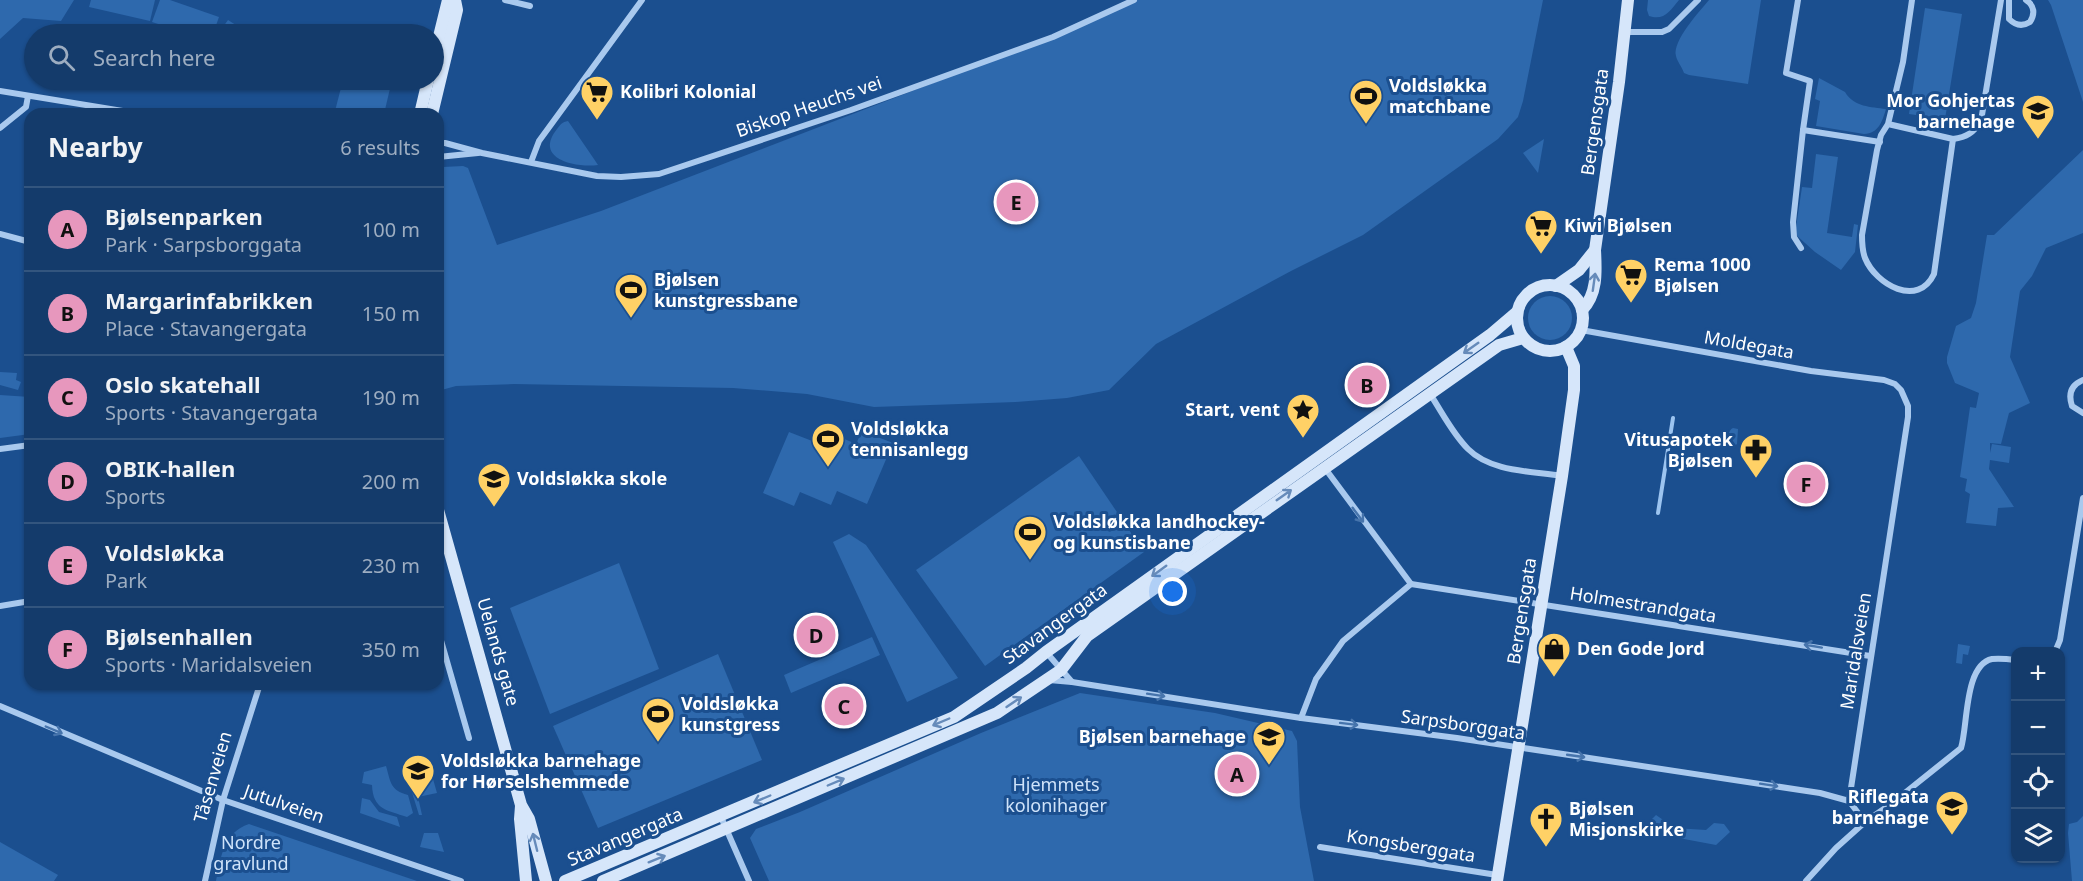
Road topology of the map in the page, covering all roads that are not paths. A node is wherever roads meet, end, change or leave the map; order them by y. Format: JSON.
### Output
{"nodes":[{"id":1,"x":448,"y":0,"type":"edge"},
{"id":2,"x":455,"y":0,"type":"edge"},
{"id":3,"x":505,"y":0,"type":"edge"},
{"id":4,"x":642,"y":0,"type":"edge"},
{"id":5,"x":1134,"y":0,"type":"edge"},
{"id":6,"x":1628,"y":0,"type":"edge"},
{"id":7,"x":1698,"y":0,"type":"edge"},
{"id":8,"x":1798,"y":0,"type":"edge"},
{"id":9,"x":1912,"y":0,"type":"edge"},
{"id":10,"x":2001,"y":0,"type":"edge"},
{"id":11,"x":2009,"y":0,"type":"edge"},
{"id":12,"x":2026,"y":0,"type":"edge"},
{"id":13,"x":530,"y":6,"type":"dead end"},
{"id":14,"x":442,"y":24,"type":"edge"},
{"id":15,"x":1624,"y":32,"type":"junction"},
{"id":16,"x":444,"y":62,"type":"edge"},
{"id":17,"x":426,"y":90,"type":"edge"},
{"id":18,"x":438,"y":90,"type":"edge"},
{"id":19,"x":0,"y":91,"type":"edge"},
{"id":20,"x":28,"y":96,"type":"junction"},
{"id":21,"x":25,"y":108,"type":"edge"},
{"id":22,"x":103,"y":108,"type":"edge"},
{"id":23,"x":421,"y":108,"type":"edge"},
{"id":24,"x":433,"y":108,"type":"edge"},
{"id":25,"x":24,"y":109,"type":"edge"},
{"id":26,"x":1888,"y":124,"type":"junction"},
{"id":27,"x":0,"y":128,"type":"edge"},
{"id":28,"x":1803,"y":130,"type":"junction"},
{"id":29,"x":1953,"y":139,"type":"junction"},
{"id":30,"x":1880,"y":142,"type":"junction"},
{"id":31,"x":444,"y":144,"type":"edge"},
{"id":32,"x":482,"y":153,"type":"junction"},
{"id":33,"x":444,"y":156,"type":"edge"},
{"id":34,"x":531,"y":162,"type":"junction"},
{"id":35,"x":0,"y":234,"type":"edge"},
{"id":36,"x":24,"y":240,"type":"edge"},
{"id":37,"x":1801,"y":248,"type":"dead end"},
{"id":38,"x":1595,"y":250,"type":"junction"},
{"id":39,"x":1556,"y":286,"type":"junction"},
{"id":40,"x":1582,"y":310,"type":"junction"},
{"id":41,"x":1517,"y":312,"type":"junction"},
{"id":42,"x":1581,"y":330,"type":"junction"},
{"id":43,"x":1523,"y":338,"type":"junction"},
{"id":44,"x":1566,"y":347,"type":"junction"},
{"id":45,"x":2083,"y":380,"type":"edge"},
{"id":46,"x":1430,"y":394,"type":"junction"},
{"id":47,"x":1906,"y":398,"type":"joint"},
{"id":48,"x":2083,"y":413,"type":"edge"},
{"id":49,"x":24,"y":446,"type":"edge"},
{"id":50,"x":0,"y":449,"type":"edge"},
{"id":51,"x":1324,"y":467,"type":"junction"},
{"id":52,"x":1562,"y":476,"type":"junction"},
{"id":53,"x":2083,"y":498,"type":"edge"},
{"id":54,"x":444,"y":531,"type":"edge"},
{"id":55,"x":1411,"y":584,"type":"junction"},
{"id":56,"x":24,"y":603,"type":"edge"},
{"id":57,"x":1541,"y":605,"type":"junction"},
{"id":58,"x":0,"y":606,"type":"edge"},
{"id":59,"x":2057,"y":647,"type":"edge"},
{"id":60,"x":444,"y":650,"type":"edge"},
{"id":61,"x":1046,"y":651,"type":"junction"},
{"id":62,"x":1870,"y":656,"type":"junction"},
{"id":63,"x":2011,"y":660,"type":"edge"},
{"id":64,"x":1061,"y":670,"type":"junction"},
{"id":65,"x":1045,"y":680,"type":"junction"},
{"id":66,"x":1072,"y":682,"type":"junction"},
{"id":67,"x":258,"y":690,"type":"edge"},
{"id":68,"x":0,"y":706,"type":"edge"},
{"id":69,"x":1301,"y":718,"type":"junction"},
{"id":70,"x":470,"y":738,"type":"dead end"},
{"id":71,"x":1518,"y":748,"type":"junction"},
{"id":72,"x":224,"y":800,"type":"junction"},
{"id":73,"x":1849,"y":801,"type":"junction"},
{"id":74,"x":521,"y":805,"type":"junction"},
{"id":75,"x":721,"y":817,"type":"junction"},
{"id":76,"x":1865,"y":822,"type":"junction"},
{"id":77,"x":727,"y":830,"type":"junction"},
{"id":78,"x":1320,"y":847,"type":"dead end"},
{"id":79,"x":1497,"y":878,"type":"edge"},
{"id":80,"x":206,"y":881,"type":"edge"},
{"id":81,"x":461,"y":881,"type":"edge"},
{"id":82,"x":526,"y":881,"type":"edge"},
{"id":83,"x":536,"y":881,"type":"edge"},
{"id":84,"x":546,"y":881,"type":"edge"},
{"id":85,"x":565,"y":881,"type":"edge"},
{"id":86,"x":603,"y":881,"type":"edge"},
{"id":87,"x":749,"y":881,"type":"edge"},
{"id":88,"x":1806,"y":881,"type":"edge"}],
"edges":[{"from":1,"to":14,"type":"main road"},
{"from":2,"to":16,"type":"main road"},
{"from":3,"to":13,"type":"street"},
{"from":4,"to":34,"type":"street"},
{"from":5,"to":34,"type":"street","name":"Biskop Heuchs vei"},
{"from":6,"to":15,"type":"main road","name":"Bergensgata"},
{"from":7,"to":15,"type":"street"},
{"from":8,"to":28,"type":"street"},
{"from":9,"to":26,"type":"street"},
{"from":10,"to":29,"type":"street"},
{"from":11,"to":12,"type":"street"},
{"from":15,"to":38,"type":"main road","name":"Bergensgata"},
{"from":17,"to":23,"type":"main road"},
{"from":18,"to":24,"type":"main road"},
{"from":19,"to":20,"type":"street"},
{"from":20,"to":21,"type":"street"},
{"from":20,"to":22,"type":"street"},
{"from":25,"to":27,"type":"street"},
{"from":26,"to":29,"type":"street"},
{"from":26,"to":30,"type":"street"},
{"from":28,"to":30,"type":"street"},
{"from":28,"to":37,"type":"street"},
{"from":29,"to":30,"type":"street"},
{"from":31,"to":32,"type":"street","name":"Biskop Heuchs vei"},
{"from":32,"to":33,"type":"street","name":"Biskop Heuchs vei"},
{"from":32,"to":34,"type":"street","name":"Biskop Heuchs vei"},
{"from":35,"to":36,"type":"street"},
{"from":38,"to":39,"type":"main road"},
{"from":40,"to":38,"type":"main road","name":"Bergensgata","one_way":true},
{"from":39,"to":40,"type":"main road"},
{"from":39,"to":41,"type":"main road"},
{"from":40,"to":42,"type":"main road"},
{"from":41,"to":43,"type":"main road"},
{"from":41,"to":61,"type":"main road","name":"Stavangergata","one_way":true},
{"from":42,"to":44,"type":"main road"},
{"from":42,"to":47,"type":"street","name":"Moldegata"},
{"from":43,"to":44,"type":"main road"},
{"from":43,"to":46,"type":"main road","name":"Stavangergata"},
{"from":44,"to":52,"type":"main road","name":"Bergensgata"},
{"from":45,"to":48,"type":"street"},
{"from":46,"to":51,"type":"main road","name":"Stavangergata"},
{"from":46,"to":52,"type":"street"},
{"from":47,"to":62,"type":"street","name":"Maridalsveien"},
{"from":49,"to":50,"type":"street"},
{"from":51,"to":55,"type":"street","one_way":true},
{"from":64,"to":51,"type":"main road","name":"Stavangergata","one_way":true},
{"from":52,"to":57,"type":"main road","name":"Bergensgata"},
{"from":53,"to":59,"type":"street"},
{"from":54,"to":74,"type":"main road","name":"Uelands gate"},
{"from":55,"to":57,"type":"street","name":"Holmestrandgata"},
{"from":55,"to":69,"type":"street"},
{"from":56,"to":58,"type":"street"},
{"from":62,"to":57,"type":"street","name":"Holmestrandgata","one_way":true},
{"from":57,"to":71,"type":"main road","name":"Bergensgata"},
{"from":60,"to":70,"type":"street"},
{"from":61,"to":64,"type":"street"},
{"from":61,"to":75,"type":"main road","name":"Stavangergata","one_way":true},
{"from":62,"to":73,"type":"street","name":"Maridalsveien"},
{"from":63,"to":76,"type":"street"},
{"from":64,"to":65,"type":"main road","name":"Stavangergata"},
{"from":64,"to":66,"type":"street"},
{"from":65,"to":66,"type":"street","name":"Sarpsborggata"},
{"from":77,"to":65,"type":"main road","name":"Stavangergata","one_way":true},
{"from":66,"to":69,"type":"street","name":"Sarpsborggata","one_way":true},
{"from":67,"to":72,"type":"street","name":"Tåsenveien"},
{"from":68,"to":72,"type":"street","name":"Jutulveien","one_way":true},
{"from":69,"to":71,"type":"street","name":"Sarpsborggata","one_way":true},
{"from":71,"to":73,"type":"street","name":"Sarpsborggata","one_way":true},
{"from":71,"to":79,"type":"main road","name":"Bergensgata"},
{"from":72,"to":80,"type":"street","name":"Tåsenveien"},
{"from":72,"to":81,"type":"street","name":"Jutulveien"},
{"from":73,"to":76,"type":"street"},
{"from":74,"to":82,"type":"main road","name":"Uelands gate"},
{"from":84,"to":74,"type":"main road","name":"Uelands gate","one_way":true},
{"from":75,"to":77,"type":"street"},
{"from":75,"to":85,"type":"main road","name":"Stavangergata"},
{"from":76,"to":88,"type":"street"},
{"from":86,"to":77,"type":"main road","name":"Stavangergata","one_way":true},
{"from":77,"to":87,"type":"street"},
{"from":78,"to":79,"type":"street","name":"Kongsberggata"},
{"from":83,"to":84,"type":"main road","name":"Uelands gate"}]}
